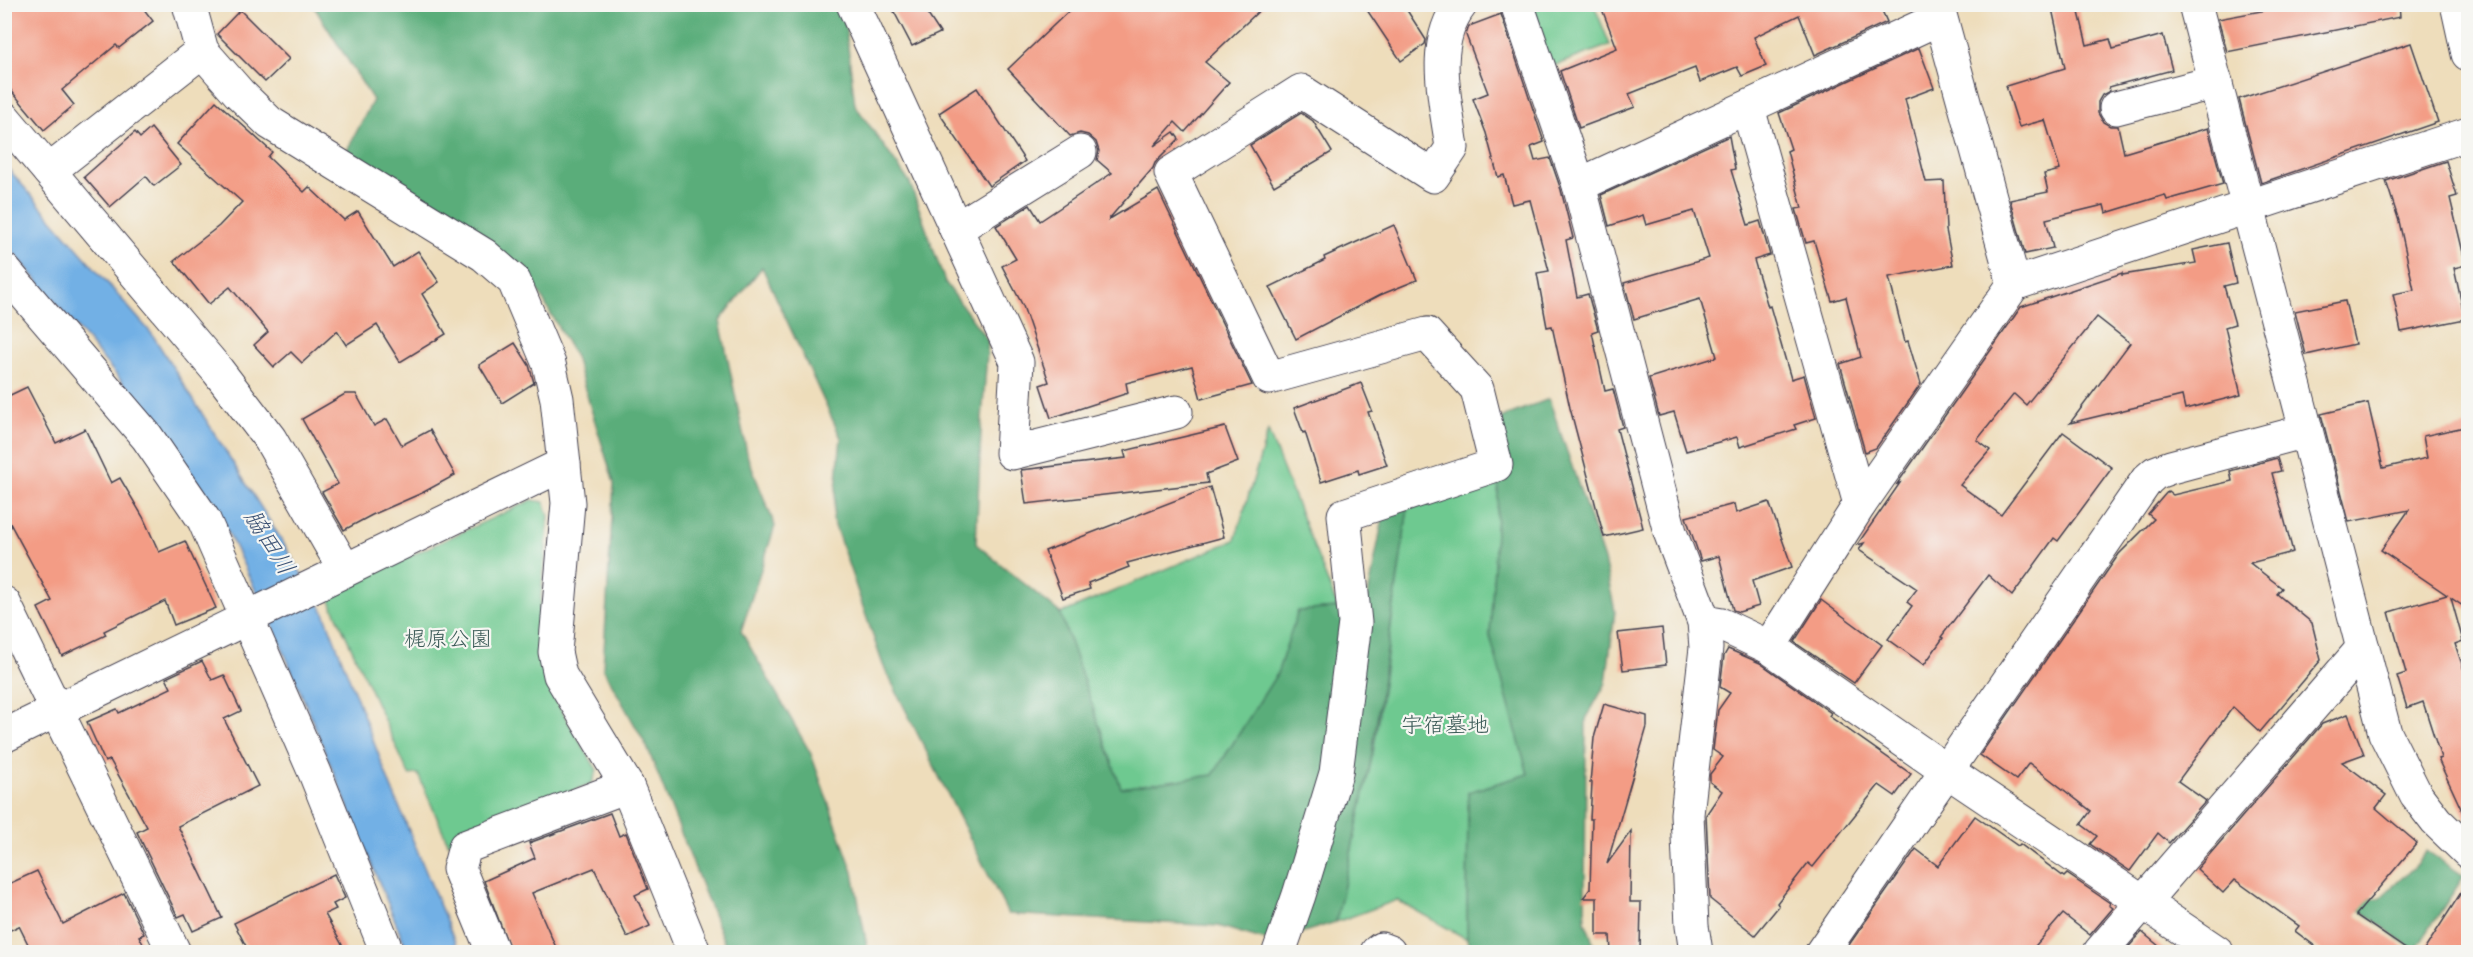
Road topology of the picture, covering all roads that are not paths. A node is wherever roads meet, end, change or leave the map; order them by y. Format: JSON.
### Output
{"nodes":[{"id":1,"x":189,"y":4,"type":"edge"},
{"id":2,"x":853,"y":4,"type":"edge"},
{"id":3,"x":1461,"y":4,"type":"edge"},
{"id":4,"x":1517,"y":4,"type":"edge"},
{"id":5,"x":2195,"y":4,"type":"edge"},
{"id":6,"x":2457,"y":4,"type":"edge"},
{"id":7,"x":1938,"y":11,"type":"edge"},
{"id":8,"x":202,"y":51,"type":"junction"},
{"id":9,"x":2469,"y":54,"type":"edge"},
{"id":10,"x":2216,"y":82,"type":"junction"},
{"id":11,"x":1748,"y":108,"type":"junction"},
{"id":12,"x":2116,"y":108,"type":"dead end"},
{"id":13,"x":4,"y":118,"type":"edge"},
{"id":14,"x":2469,"y":134,"type":"edge"},
{"id":15,"x":1080,"y":152,"type":"dead end"},
{"id":16,"x":49,"y":171,"type":"junction"},
{"id":17,"x":1579,"y":185,"type":"junction"},
{"id":18,"x":2248,"y":206,"type":"junction"},
{"id":19,"x":956,"y":229,"type":"junction"},
{"id":20,"x":4,"y":270,"type":"edge"},
{"id":21,"x":2014,"y":284,"type":"junction"},
{"id":22,"x":1176,"y":412,"type":"dead end"},
{"id":23,"x":2306,"y":431,"type":"junction"},
{"id":24,"x":564,"y":464,"type":"junction"},
{"id":25,"x":1860,"y":504,"type":"junction"},
{"id":26,"x":338,"y":574,"type":"junction"},
{"id":27,"x":4,"y":603,"type":"edge"},
{"id":28,"x":253,"y":616,"type":"junction"},
{"id":29,"x":1704,"y":622,"type":"junction"},
{"id":30,"x":1769,"y":646,"type":"junction"},
{"id":31,"x":2363,"y":648,"type":"junction"},
{"id":32,"x":57,"y":711,"type":"junction"},
{"id":33,"x":4,"y":736,"type":"edge"},
{"id":34,"x":1947,"y":771,"type":"junction"},
{"id":35,"x":627,"y":786,"type":"junction"},
{"id":36,"x":2469,"y":852,"type":"edge"},
{"id":37,"x":2143,"y":903,"type":"junction"},
{"id":38,"x":174,"y":952,"type":"edge"},
{"id":39,"x":387,"y":952,"type":"edge"},
{"id":40,"x":493,"y":952,"type":"edge"},
{"id":41,"x":694,"y":952,"type":"edge"},
{"id":42,"x":1279,"y":952,"type":"edge"},
{"id":43,"x":1377,"y":952,"type":"edge"},
{"id":44,"x":1389,"y":952,"type":"edge"},
{"id":45,"x":1696,"y":952,"type":"edge"},
{"id":46,"x":1822,"y":952,"type":"edge"},
{"id":47,"x":2100,"y":952,"type":"edge"},
{"id":48,"x":2217,"y":952,"type":"edge"}],
"edges":[{"from":1,"to":8,"type":"street"},
{"from":2,"to":19,"type":"street"},
{"from":3,"to":42,"type":"street"},
{"from":4,"to":17,"type":"street"},
{"from":5,"to":10,"type":"street"},
{"from":6,"to":9,"type":"street"},
{"from":7,"to":11,"type":"street"},
{"from":7,"to":21,"type":"street"},
{"from":8,"to":16,"type":"street"},
{"from":8,"to":24,"type":"street"},
{"from":10,"to":12,"type":"street"},
{"from":10,"to":18,"type":"street"},
{"from":11,"to":17,"type":"street"},
{"from":11,"to":25,"type":"street"},
{"from":13,"to":16,"type":"street"},
{"from":14,"to":18,"type":"street"},
{"from":15,"to":19,"type":"street"},
{"from":16,"to":26,"type":"street"},
{"from":17,"to":29,"type":"street"},
{"from":18,"to":21,"type":"street"},
{"from":18,"to":23,"type":"street"},
{"from":19,"to":22,"type":"street"},
{"from":20,"to":28,"type":"street"},
{"from":21,"to":25,"type":"street"},
{"from":23,"to":31,"type":"street"},
{"from":23,"to":34,"type":"street"},
{"from":24,"to":26,"type":"street"},
{"from":24,"to":35,"type":"street"},
{"from":25,"to":30,"type":"street"},
{"from":26,"to":28,"type":"street"},
{"from":27,"to":32,"type":"street"},
{"from":28,"to":32,"type":"street"},
{"from":28,"to":39,"type":"street"},
{"from":29,"to":30,"type":"street"},
{"from":29,"to":45,"type":"street"},
{"from":30,"to":34,"type":"street"},
{"from":31,"to":36,"type":"street"},
{"from":31,"to":37,"type":"street"},
{"from":32,"to":33,"type":"street"},
{"from":32,"to":38,"type":"street"},
{"from":34,"to":37,"type":"street"},
{"from":34,"to":46,"type":"street"},
{"from":35,"to":40,"type":"street"},
{"from":35,"to":41,"type":"street"},
{"from":37,"to":47,"type":"street"},
{"from":37,"to":48,"type":"street"},
{"from":43,"to":44,"type":"street"}]}
